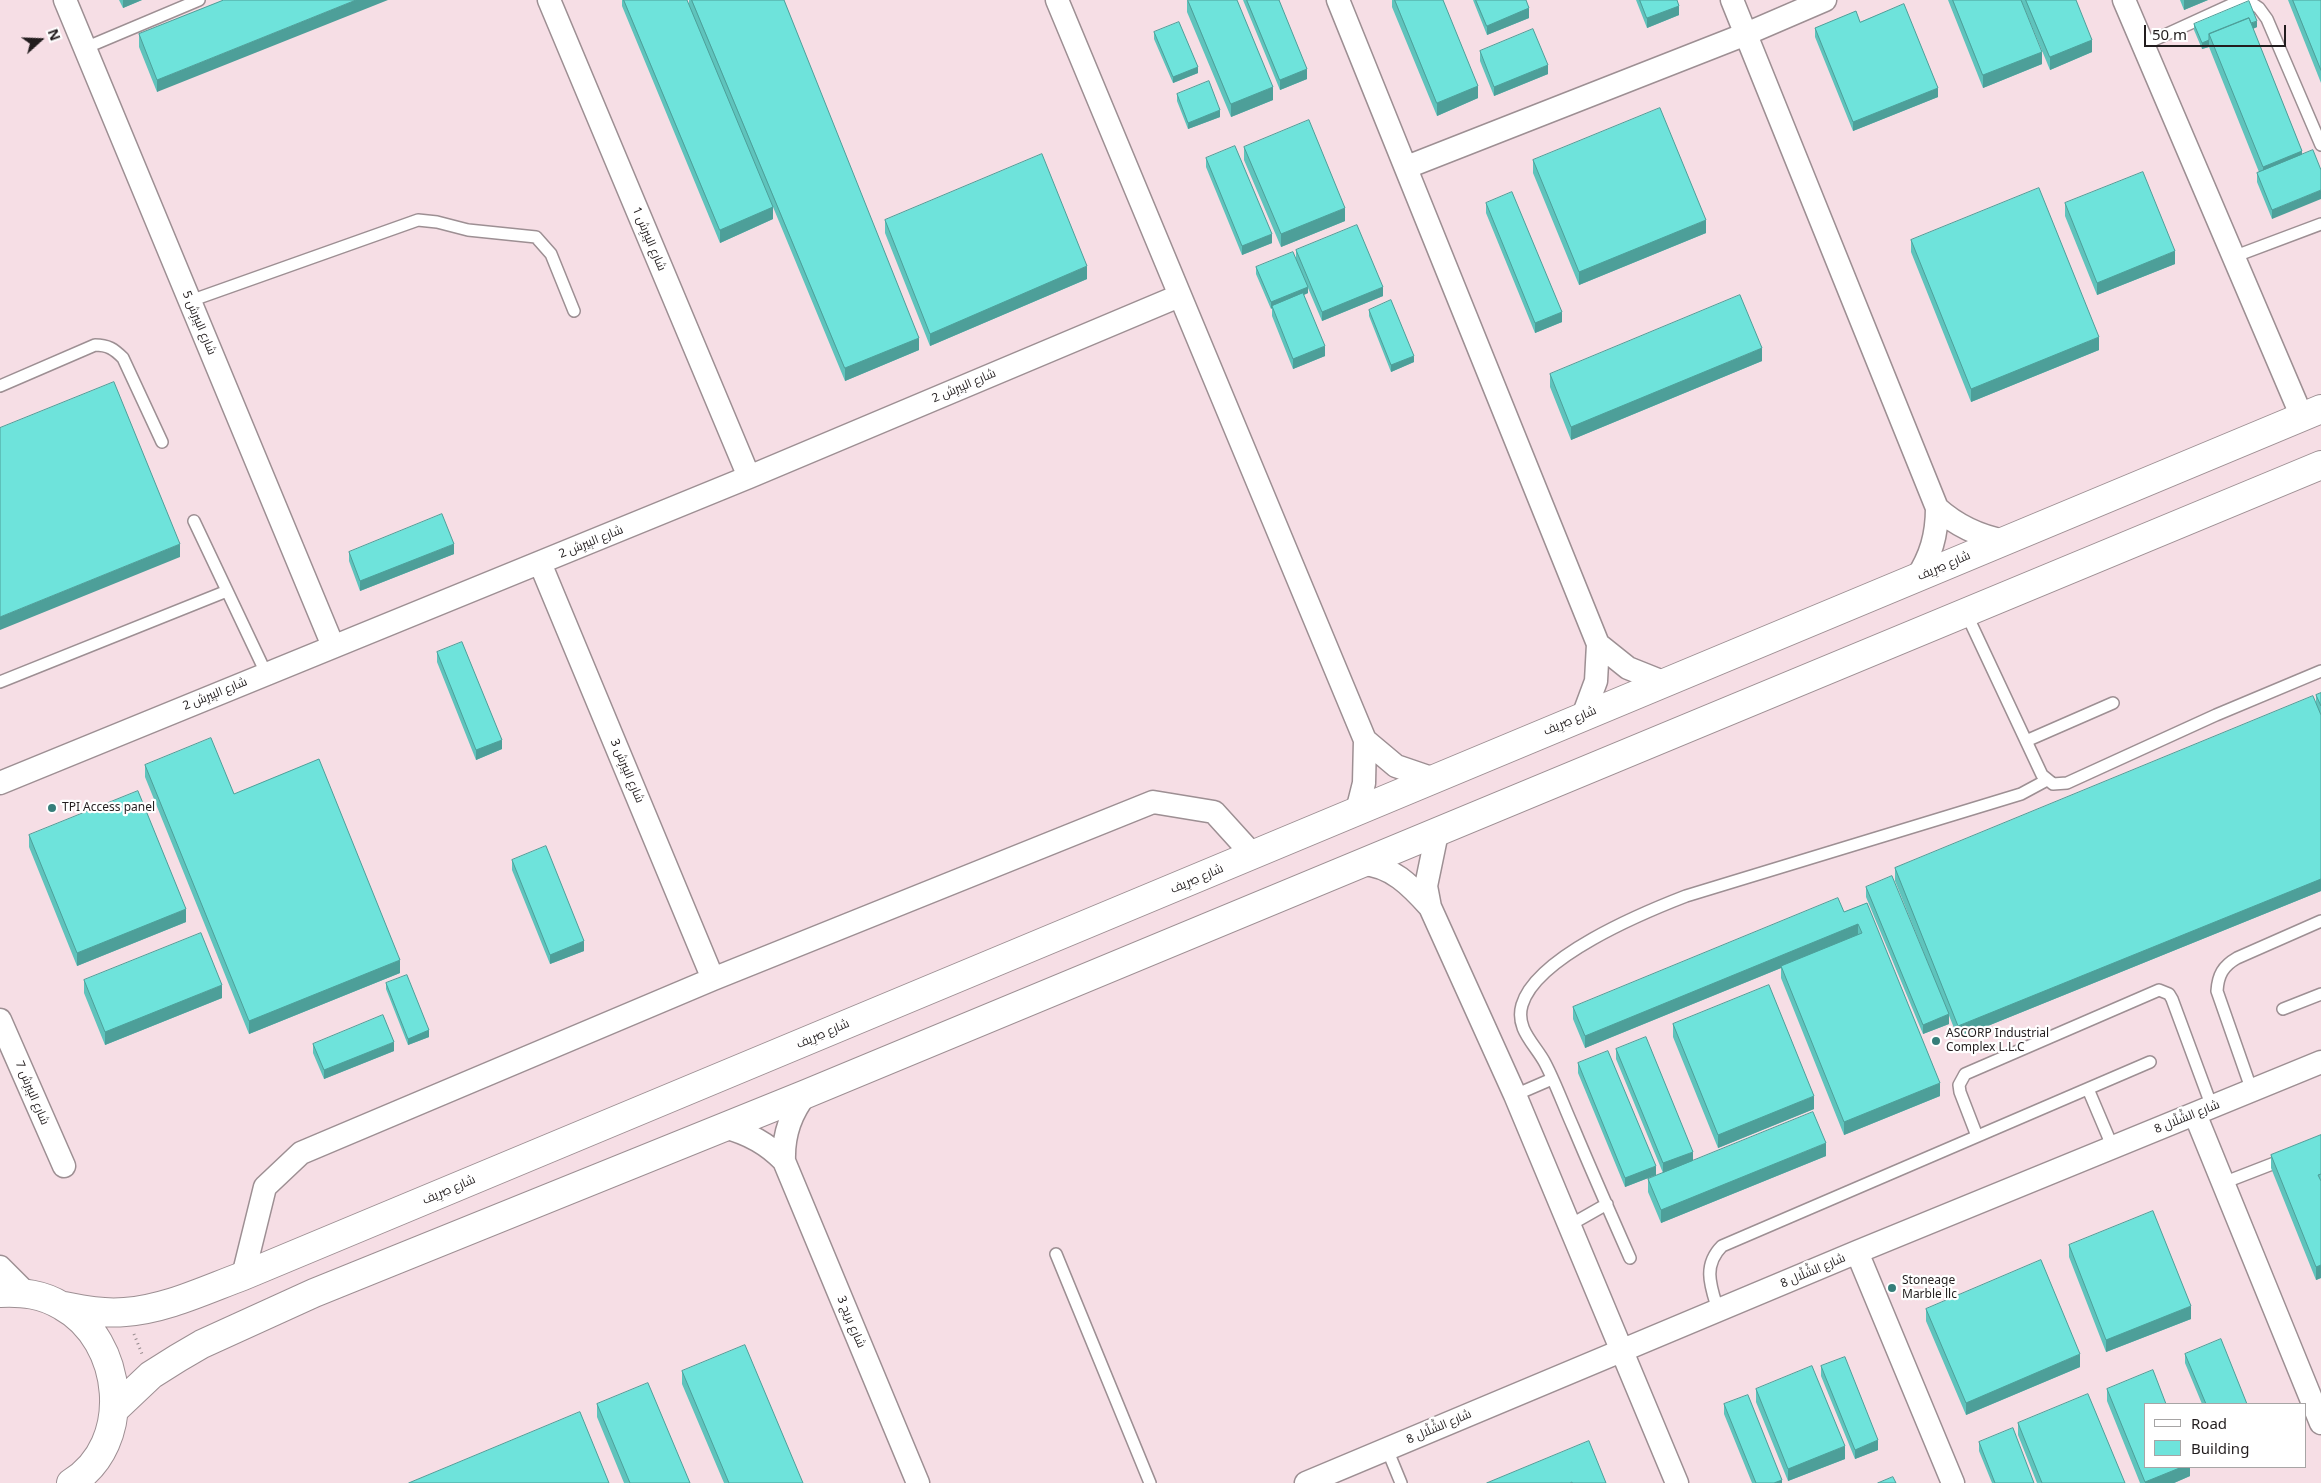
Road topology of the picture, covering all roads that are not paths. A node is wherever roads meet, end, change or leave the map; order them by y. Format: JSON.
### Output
{"nodes":[{"id":1,"x":65,"y":0,"type":"edge"},
{"id":2,"x":199,"y":0,"type":"edge"},
{"id":3,"x":549,"y":0,"type":"edge"},
{"id":4,"x":1057,"y":0,"type":"edge"},
{"id":5,"x":1338,"y":0,"type":"edge"},
{"id":6,"x":1732,"y":0,"type":"edge"},
{"id":7,"x":1825,"y":0,"type":"edge"},
{"id":8,"x":2124,"y":0,"type":"edge"},
{"id":9,"x":1746,"y":34,"type":"junction"},
{"id":10,"x":2143,"y":45,"type":"junction"},
{"id":11,"x":85,"y":48,"type":"junction"},
{"id":12,"x":2321,"y":145,"type":"edge"},
{"id":13,"x":1407,"y":167,"type":"junction"},
{"id":14,"x":2321,"y":224,"type":"edge"},
{"id":15,"x":2233,"y":257,"type":"junction"},
{"id":16,"x":1179,"y":296,"type":"junction"},
{"id":17,"x":190,"y":301,"type":"junction"},
{"id":18,"x":574,"y":311,"type":"dead end"},
{"id":19,"x":0,"y":386,"type":"edge"},
{"id":20,"x":2311,"y":412,"type":"edge"},
{"id":21,"x":162,"y":442,"type":"dead end"},
{"id":22,"x":2321,"y":465,"type":"edge"},
{"id":23,"x":749,"y":477,"type":"junction"},
{"id":24,"x":1937,"y":508,"type":"junction"},
{"id":25,"x":194,"y":521,"type":"dead end"},
{"id":26,"x":2005,"y":540,"type":"junction"},
{"id":27,"x":540,"y":563,"type":"junction"},
{"id":28,"x":1916,"y":579,"type":"junction"},
{"id":29,"x":227,"y":591,"type":"junction"},
{"id":30,"x":1966,"y":613,"type":"junction"},
{"id":31,"x":1598,"y":644,"type":"junction"},
{"id":32,"x":333,"y":646,"type":"junction"},
{"id":33,"x":2321,"y":671,"type":"edge"},
{"id":34,"x":266,"y":673,"type":"junction"},
{"id":35,"x":0,"y":682,"type":"edge"},
{"id":36,"x":1663,"y":682,"type":"junction"},
{"id":37,"x":2113,"y":703,"type":"dead end"},
{"id":38,"x":1583,"y":716,"type":"junction"},
{"id":39,"x":1365,"y":740,"type":"junction"},
{"id":40,"x":2026,"y":741,"type":"junction"},
{"id":41,"x":1434,"y":779,"type":"junction"},
{"id":42,"x":2047,"y":780,"type":"junction"},
{"id":43,"x":0,"y":782,"type":"edge"},
{"id":44,"x":1357,"y":811,"type":"junction"},
{"id":45,"x":1437,"y":833,"type":"junction"},
{"id":46,"x":1253,"y":855,"type":"junction"},
{"id":47,"x":1362,"y":864,"type":"junction"},
{"id":48,"x":1430,"y":907,"type":"junction"},
{"id":49,"x":2321,"y":921,"type":"edge"},
{"id":50,"x":713,"y":979,"type":"junction"},
{"id":51,"x":2321,"y":994,"type":"edge"},
{"id":52,"x":2284,"y":1009,"type":"dead end"},
{"id":53,"x":0,"y":1020,"type":"edge"},
{"id":54,"x":2150,"y":1062,"type":"dead end"},
{"id":55,"x":2321,"y":1062,"type":"edge"},
{"id":56,"x":1552,"y":1079,"type":"junction"},
{"id":57,"x":2088,"y":1088,"type":"junction"},
{"id":58,"x":2252,"y":1091,"type":"junction"},
{"id":59,"x":806,"y":1094,"type":"junction"},
{"id":60,"x":1515,"y":1095,"type":"junction"},
{"id":61,"x":2203,"y":1111,"type":"junction"},
{"id":62,"x":724,"y":1127,"type":"junction"},
{"id":63,"x":1977,"y":1136,"type":"junction"},
{"id":64,"x":2113,"y":1148,"type":"junction"},
{"id":65,"x":2294,"y":1155,"type":"edge"},
{"id":66,"x":784,"y":1161,"type":"junction"},
{"id":67,"x":64,"y":1166,"type":"dead end"},
{"id":68,"x":2223,"y":1183,"type":"junction"},
{"id":69,"x":1606,"y":1204,"type":"junction"},
{"id":70,"x":1570,"y":1225,"type":"junction"},
{"id":71,"x":1857,"y":1252,"type":"junction"},
{"id":72,"x":1056,"y":1254,"type":"dead end"},
{"id":73,"x":1630,"y":1258,"type":"dead end"},
{"id":74,"x":0,"y":1267,"type":"edge"},
{"id":75,"x":243,"y":1276,"type":"junction"},
{"id":76,"x":12,"y":1292,"type":"edge"},
{"id":77,"x":64,"y":1306,"type":"junction"},
{"id":78,"x":1718,"y":1310,"type":"junction"},
{"id":79,"x":1622,"y":1351,"type":"junction"},
{"id":80,"x":114,"y":1410,"type":"junction"},
{"id":81,"x":2321,"y":1423,"type":"edge"},
{"id":82,"x":1387,"y":1449,"type":"junction"},
{"id":83,"x":95,"y":1471,"type":"edge"},
{"id":84,"x":71,"y":1483,"type":"edge"},
{"id":85,"x":918,"y":1483,"type":"edge"},
{"id":86,"x":1150,"y":1483,"type":"edge"},
{"id":87,"x":1306,"y":1483,"type":"edge"},
{"id":88,"x":1401,"y":1483,"type":"edge"},
{"id":89,"x":1677,"y":1483,"type":"edge"},
{"id":90,"x":1953,"y":1483,"type":"edge"}],
"edges":[{"from":1,"to":11,"type":"street","name":"شارع البِيرِش 5"},
{"from":2,"to":11,"type":"lane"},
{"from":3,"to":23,"type":"street","name":"شارع البِيرِش 1"},
{"from":4,"to":16,"type":"street"},
{"from":5,"to":13,"type":"street"},
{"from":6,"to":9,"type":"street"},
{"from":7,"to":9,"type":"street"},
{"from":8,"to":10,"type":"street"},
{"from":9,"to":13,"type":"street"},
{"from":9,"to":24,"type":"street"},
{"from":10,"to":12,"type":"lane"},
{"from":10,"to":15,"type":"street"},
{"from":11,"to":17,"type":"street","name":"شارع البِيرِش 5"},
{"from":13,"to":31,"type":"street"},
{"from":14,"to":15,"type":"lane"},
{"from":15,"to":20,"type":"street"},
{"from":16,"to":23,"type":"street","name":"شارع البِيرِش 2"},
{"from":16,"to":39,"type":"street"},
{"from":17,"to":18,"type":"lane"},
{"from":17,"to":32,"type":"street","name":"شارع البِيرِش 5"},
{"from":19,"to":21,"type":"lane"},
{"from":20,"to":26,"type":"main road","name":"شارع صِرِيف"},
{"from":22,"to":30,"type":"main road"},
{"from":23,"to":27,"type":"street","name":"شارع البِيرِش 2"},
{"from":24,"to":26,"type":"street"},
{"from":24,"to":28,"type":"street"},
{"from":25,"to":29,"type":"lane"},
{"from":26,"to":28,"type":"main road","name":"شارع صِرِيف"},
{"from":27,"to":32,"type":"street","name":"شارع البِيرِش 2"},
{"from":27,"to":50,"type":"street","name":"شارع البِيرِش 3"},
{"from":28,"to":36,"type":"main road","name":"شارع صِرِيف"},
{"from":29,"to":34,"type":"lane"},
{"from":29,"to":35,"type":"lane"},
{"from":30,"to":40,"type":"lane"},
{"from":30,"to":45,"type":"main road"},
{"from":31,"to":36,"type":"street"},
{"from":31,"to":38,"type":"street"},
{"from":32,"to":34,"type":"street","name":"شارع البِيرِش 2"},
{"from":33,"to":42,"type":"lane"},
{"from":34,"to":43,"type":"street","name":"شارع البِيرِش 2"},
{"from":36,"to":38,"type":"main road","name":"شارع صِرِيف"},
{"from":37,"to":40,"type":"lane"},
{"from":38,"to":41,"type":"main road","name":"شارع صِرِيف"},
{"from":39,"to":41,"type":"street"},
{"from":39,"to":44,"type":"street"},
{"from":40,"to":42,"type":"lane"},
{"from":41,"to":44,"type":"main road","name":"شارع صِرِيف"},
{"from":42,"to":56,"type":"lane"},
{"from":44,"to":46,"type":"main road","name":"شارع صِرِيف"},
{"from":45,"to":47,"type":"main road"},
{"from":45,"to":48,"type":"street"},
{"from":46,"to":50,"type":"street"},
{"from":46,"to":75,"type":"main road","name":"شارع صِرِيف"},
{"from":47,"to":48,"type":"street"},
{"from":47,"to":59,"type":"main road"},
{"from":48,"to":60,"type":"street"},
{"from":49,"to":58,"type":"lane"},
{"from":50,"to":75,"type":"street"},
{"from":51,"to":52,"type":"lane"},
{"from":53,"to":67,"type":"street","name":"شارع البِيرِش 7"},
{"from":54,"to":57,"type":"lane"},
{"from":55,"to":58,"type":"street","name":"شارع الشَّلَّال 8"},
{"from":56,"to":60,"type":"lane"},
{"from":56,"to":69,"type":"lane"},
{"from":57,"to":63,"type":"lane"},
{"from":57,"to":64,"type":"lane"},
{"from":58,"to":61,"type":"street","name":"شارع الشَّلَّال 8"},
{"from":59,"to":62,"type":"main road"},
{"from":59,"to":66,"type":"street","name":"شارع بريج 3"},
{"from":60,"to":70,"type":"street"},
{"from":61,"to":63,"type":"lane"},
{"from":61,"to":64,"type":"street","name":"شارع الشَّلَّال 8"},
{"from":61,"to":68,"type":"street"},
{"from":62,"to":66,"type":"street","name":"شارع بريج 3"},
{"from":62,"to":80,"type":"main road"},
{"from":63,"to":78,"type":"lane"},
{"from":64,"to":71,"type":"street","name":"شارع الشَّلَّال 8"},
{"from":65,"to":68,"type":"lane"},
{"from":66,"to":85,"type":"street","name":"شارع بريج 3"},
{"from":68,"to":81,"type":"street"},
{"from":69,"to":70,"type":"lane"},
{"from":69,"to":73,"type":"lane"},
{"from":70,"to":79,"type":"street"},
{"from":71,"to":78,"type":"street","name":"شارع الشَّلَّال 8"},
{"from":71,"to":90,"type":"street"},
{"from":72,"to":86,"type":"lane"},
{"from":74,"to":76,"type":"street"},
{"from":75,"to":77,"type":"main road","name":"شارع صِرِيف"},
{"from":76,"to":77,"type":"main road"},
{"from":77,"to":80,"type":"main road"},
{"from":78,"to":79,"type":"street","name":"شارع الشَّلَّال 8"},
{"from":79,"to":82,"type":"street","name":"شارع الشَّلَّال 8"},
{"from":79,"to":89,"type":"street"},
{"from":80,"to":83,"type":"main road"},
{"from":82,"to":87,"type":"street","name":"شارع الشَّلَّال 8"},
{"from":82,"to":88,"type":"lane"},
{"from":83,"to":84,"type":"main road"}]}
